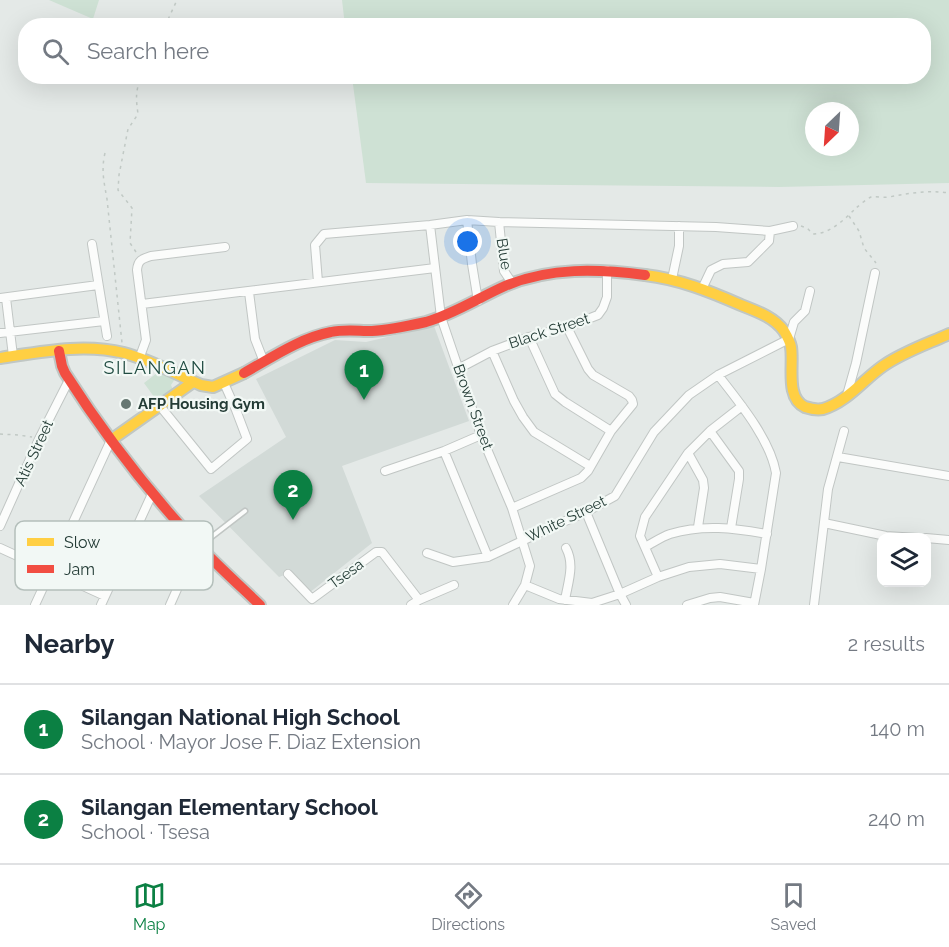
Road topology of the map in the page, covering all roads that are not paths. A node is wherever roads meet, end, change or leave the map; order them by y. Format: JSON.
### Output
{"nodes":[{"id":1,"x":467,"y":220,"type":"junction"},
{"id":2,"x":499,"y":222,"type":"junction"},
{"id":3,"x":430,"y":225,"type":"junction"},
{"id":4,"x":680,"y":226,"type":"junction"},
{"id":5,"x":793,"y":226,"type":"road end"},
{"id":6,"x":770,"y":231,"type":"junction"},
{"id":7,"x":92,"y":244,"type":"dead end"},
{"id":8,"x":225,"y":247,"type":"dead end"},
{"id":9,"x":435,"y":268,"type":"junction"},
{"id":10,"x":607,"y":270,"type":"junction"},
{"id":11,"x":875,"y":273,"type":"road end"},
{"id":12,"x":672,"y":279,"type":"junction"},
{"id":13,"x":318,"y":282,"type":"junction"},
{"id":14,"x":512,"y":283,"type":"junction"},
{"id":15,"x":98,"y":285,"type":"junction"},
{"id":16,"x":702,"y":289,"type":"junction"},
{"id":17,"x":810,"y":291,"type":"dead end"},
{"id":18,"x":249,"y":292,"type":"junction"},
{"id":19,"x":3,"y":298,"type":"edge"},
{"id":20,"x":478,"y":301,"type":"junction"},
{"id":21,"x":142,"y":303,"type":"junction"},
{"id":22,"x":441,"y":317,"type":"junction"},
{"id":23,"x":104,"y":321,"type":"junction"},
{"id":24,"x":567,"y":327,"type":"junction"},
{"id":25,"x":10,"y":331,"type":"junction"},
{"id":26,"x":0,"y":333,"type":"edge"},
{"id":27,"x":949,"y":334,"type":"edge"},
{"id":28,"x":107,"y":336,"type":"dead end"},
{"id":29,"x":529,"y":338,"type":"junction"},
{"id":30,"x":789,"y":339,"type":"junction"},
{"id":31,"x":59,"y":351,"type":"junction"},
{"id":32,"x":492,"y":351,"type":"junction"},
{"id":33,"x":13,"y":356,"type":"junction"},
{"id":34,"x":0,"y":358,"type":"edge"},
{"id":35,"x":139,"y":358,"type":"junction"},
{"id":36,"x":264,"y":362,"type":"junction"},
{"id":37,"x":458,"y":369,"type":"junction"},
{"id":38,"x":718,"y":375,"type":"junction"},
{"id":39,"x":69,"y":380,"type":"junction"},
{"id":40,"x":193,"y":382,"type":"junction"},
{"id":41,"x":224,"y":383,"type":"junction"},
{"id":42,"x":847,"y":395,"type":"junction"},
{"id":43,"x":160,"y":406,"type":"junction"},
{"id":44,"x":742,"y":406,"type":"junction"},
{"id":45,"x":611,"y":431,"type":"junction"},
{"id":46,"x":710,"y":431,"type":"junction"},
{"id":47,"x":844,"y":431,"type":"dead end"},
{"id":48,"x":481,"y":435,"type":"junction"},
{"id":49,"x":111,"y":440,"type":"junction"},
{"id":50,"x":444,"y":451,"type":"junction"},
{"id":51,"x":688,"y":453,"type":"junction"},
{"id":52,"x":838,"y":457,"type":"junction"},
{"id":53,"x":591,"y":466,"type":"junction"},
{"id":54,"x":385,"y":471,"type":"dead end"},
{"id":55,"x":949,"y":476,"type":"edge"},
{"id":56,"x":152,"y":494,"type":"junction"},
{"id":57,"x":512,"y":508,"type":"junction"},
{"id":58,"x":245,"y":510,"type":"dead end"},
{"id":59,"x":586,"y":512,"type":"junction"},
{"id":60,"x":73,"y":521,"type":"edge"},
{"id":61,"x":140,"y":521,"type":"edge"},
{"id":62,"x":176,"y":521,"type":"edge"},
{"id":63,"x":824,"y":523,"type":"junction"},
{"id":64,"x":0,"y":526,"type":"edge"},
{"id":65,"x":698,"y":527,"type":"junction"},
{"id":66,"x":731,"y":528,"type":"junction"},
{"id":67,"x":213,"y":534,"type":"edge"},
{"id":68,"x":767,"y":534,"type":"junction"},
{"id":69,"x":877,"y":534,"type":"edge"},
{"id":70,"x":931,"y":538,"type":"edge"},
{"id":71,"x":949,"y":540,"type":"edge"},
{"id":72,"x":523,"y":541,"type":"junction"},
{"id":73,"x":645,"y":547,"type":"junction"},
{"id":74,"x":0,"y":548,"type":"edge"},
{"id":75,"x":566,"y":548,"type":"dead end"},
{"id":76,"x":427,"y":553,"type":"dead end"},
{"id":77,"x":15,"y":555,"type":"edge"},
{"id":78,"x":488,"y":557,"type":"junction"},
{"id":79,"x":213,"y":560,"type":"edge"},
{"id":80,"x":761,"y":569,"type":"junction"},
{"id":81,"x":288,"y":574,"type":"dead end"},
{"id":82,"x":658,"y":577,"type":"junction"},
{"id":83,"x":454,"y":585,"type":"dead end"},
{"id":84,"x":525,"y":585,"type":"junction"},
{"id":85,"x":41,"y":590,"type":"edge"},
{"id":86,"x":92,"y":590,"type":"edge"},
{"id":87,"x":108,"y":590,"type":"edge"},
{"id":88,"x":177,"y":590,"type":"edge"},
{"id":89,"x":620,"y":594,"type":"junction"},
{"id":90,"x":105,"y":596,"type":"junction"},
{"id":91,"x":419,"y":600,"type":"junction"},
{"id":92,"x":560,"y":601,"type":"edge"},
{"id":93,"x":592,"y":604,"type":"edge"},
{"id":94,"x":754,"y":604,"type":"edge"},
{"id":95,"x":34,"y":605,"type":"edge"},
{"id":96,"x":101,"y":605,"type":"edge"},
{"id":97,"x":170,"y":605,"type":"edge"},
{"id":98,"x":260,"y":605,"type":"edge"},
{"id":99,"x":411,"y":605,"type":"edge"},
{"id":100,"x":513,"y":605,"type":"edge"},
{"id":101,"x":626,"y":605,"type":"edge"},
{"id":102,"x":687,"y":605,"type":"edge"},
{"id":103,"x":814,"y":605,"type":"edge"}],
"edges":[{"from":1,"to":2,"type":"street"},
{"from":1,"to":3,"type":"street"},
{"from":1,"to":20,"type":"street"},
{"from":2,"to":4,"type":"street"},
{"from":2,"to":14,"type":"street","name":"Blue"},
{"from":3,"to":9,"type":"street","name":"Brown Street"},
{"from":3,"to":13,"type":"street"},
{"from":4,"to":6,"type":"street"},
{"from":4,"to":12,"type":"street"},
{"from":5,"to":6,"type":"street"},
{"from":6,"to":16,"type":"street"},
{"from":7,"to":15,"type":"street"},
{"from":8,"to":21,"type":"street"},
{"from":9,"to":13,"type":"street"},
{"from":9,"to":22,"type":"street","name":"Brown Street"},
{"from":10,"to":12,"type":"street"},
{"from":10,"to":14,"type":"street"},
{"from":10,"to":24,"type":"street","name":"Black Street"},
{"from":11,"to":42,"type":"street"},
{"from":12,"to":16,"type":"street"},
{"from":13,"to":18,"type":"street"},
{"from":14,"to":20,"type":"street"},
{"from":15,"to":19,"type":"street"},
{"from":15,"to":23,"type":"street"},
{"from":16,"to":30,"type":"street"},
{"from":17,"to":30,"type":"street"},
{"from":18,"to":21,"type":"street"},
{"from":18,"to":36,"type":"street"},
{"from":19,"to":25,"type":"street"},
{"from":20,"to":22,"type":"street"},
{"from":21,"to":35,"type":"street"},
{"from":22,"to":36,"type":"street"},
{"from":22,"to":37,"type":"street","name":"Brown Street"},
{"from":23,"to":25,"type":"street"},
{"from":23,"to":28,"type":"street"},
{"from":24,"to":29,"type":"street","name":"Black Street"},
{"from":24,"to":45,"type":"street"},
{"from":25,"to":26,"type":"street"},
{"from":25,"to":33,"type":"street"},
{"from":27,"to":42,"type":"street"},
{"from":29,"to":32,"type":"street","name":"Black Street"},
{"from":29,"to":45,"type":"street"},
{"from":30,"to":38,"type":"street","name":"White Street"},
{"from":30,"to":42,"type":"street"},
{"from":31,"to":33,"type":"street"},
{"from":31,"to":35,"type":"street"},
{"from":31,"to":39,"type":"street"},
{"from":32,"to":37,"type":"street","name":"Black Street"},
{"from":32,"to":53,"type":"street"},
{"from":33,"to":34,"type":"street"},
{"from":35,"to":40,"type":"street"},
{"from":36,"to":41,"type":"street"},
{"from":37,"to":48,"type":"street","name":"Brown Street"},
{"from":38,"to":44,"type":"street"},
{"from":38,"to":59,"type":"street","name":"White Street"},
{"from":39,"to":49,"type":"street"},
{"from":39,"to":64,"type":"street","name":"Atis Street"},
{"from":40,"to":41,"type":"street"},
{"from":40,"to":43,"type":"street"},
{"from":41,"to":43,"type":"street"},
{"from":43,"to":49,"type":"street"},
{"from":44,"to":46,"type":"street"},
{"from":44,"to":68,"type":"street"},
{"from":45,"to":53,"type":"street"},
{"from":46,"to":51,"type":"street"},
{"from":46,"to":66,"type":"street"},
{"from":47,"to":52,"type":"street"},
{"from":48,"to":50,"type":"street"},
{"from":48,"to":57,"type":"street","name":"Brown Street"},
{"from":49,"to":56,"type":"street"},
{"from":49,"to":60,"type":"street"},
{"from":50,"to":54,"type":"street"},
{"from":50,"to":78,"type":"street"},
{"from":51,"to":65,"type":"street"},
{"from":51,"to":73,"type":"street"},
{"from":52,"to":55,"type":"street"},
{"from":52,"to":63,"type":"street"},
{"from":53,"to":57,"type":"street"},
{"from":56,"to":61,"type":"street"},
{"from":56,"to":62,"type":"street"},
{"from":57,"to":72,"type":"street","name":"Brown Street"},
{"from":58,"to":67,"type":"lane"},
{"from":59,"to":72,"type":"street","name":"White Street"},
{"from":59,"to":89,"type":"street"},
{"from":63,"to":69,"type":"street"},
{"from":63,"to":103,"type":"street"},
{"from":65,"to":66,"type":"street"},
{"from":65,"to":73,"type":"street"},
{"from":66,"to":68,"type":"street"},
{"from":68,"to":80,"type":"street"},
{"from":70,"to":71,"type":"street"},
{"from":72,"to":78,"type":"street","name":"White Street"},
{"from":72,"to":84,"type":"street","name":"Brown Street"},
{"from":73,"to":82,"type":"street"},
{"from":74,"to":77,"type":"street"},
{"from":75,"to":92,"type":"street"},
{"from":76,"to":78,"type":"street","name":"White Street"},
{"from":79,"to":98,"type":"street"},
{"from":80,"to":82,"type":"street"},
{"from":80,"to":94,"type":"street"},
{"from":81,"to":91,"type":"street","name":"Tsesa"},
{"from":82,"to":89,"type":"street"},
{"from":83,"to":91,"type":"street"},
{"from":84,"to":92,"type":"street"},
{"from":84,"to":100,"type":"street"},
{"from":85,"to":95,"type":"street"},
{"from":86,"to":90,"type":"street"},
{"from":87,"to":90,"type":"street"},
{"from":88,"to":97,"type":"street"},
{"from":89,"to":93,"type":"street"},
{"from":89,"to":101,"type":"street"},
{"from":90,"to":96,"type":"street"},
{"from":91,"to":99,"type":"street"},
{"from":92,"to":93,"type":"street"},
{"from":94,"to":102,"type":"street"}]}
